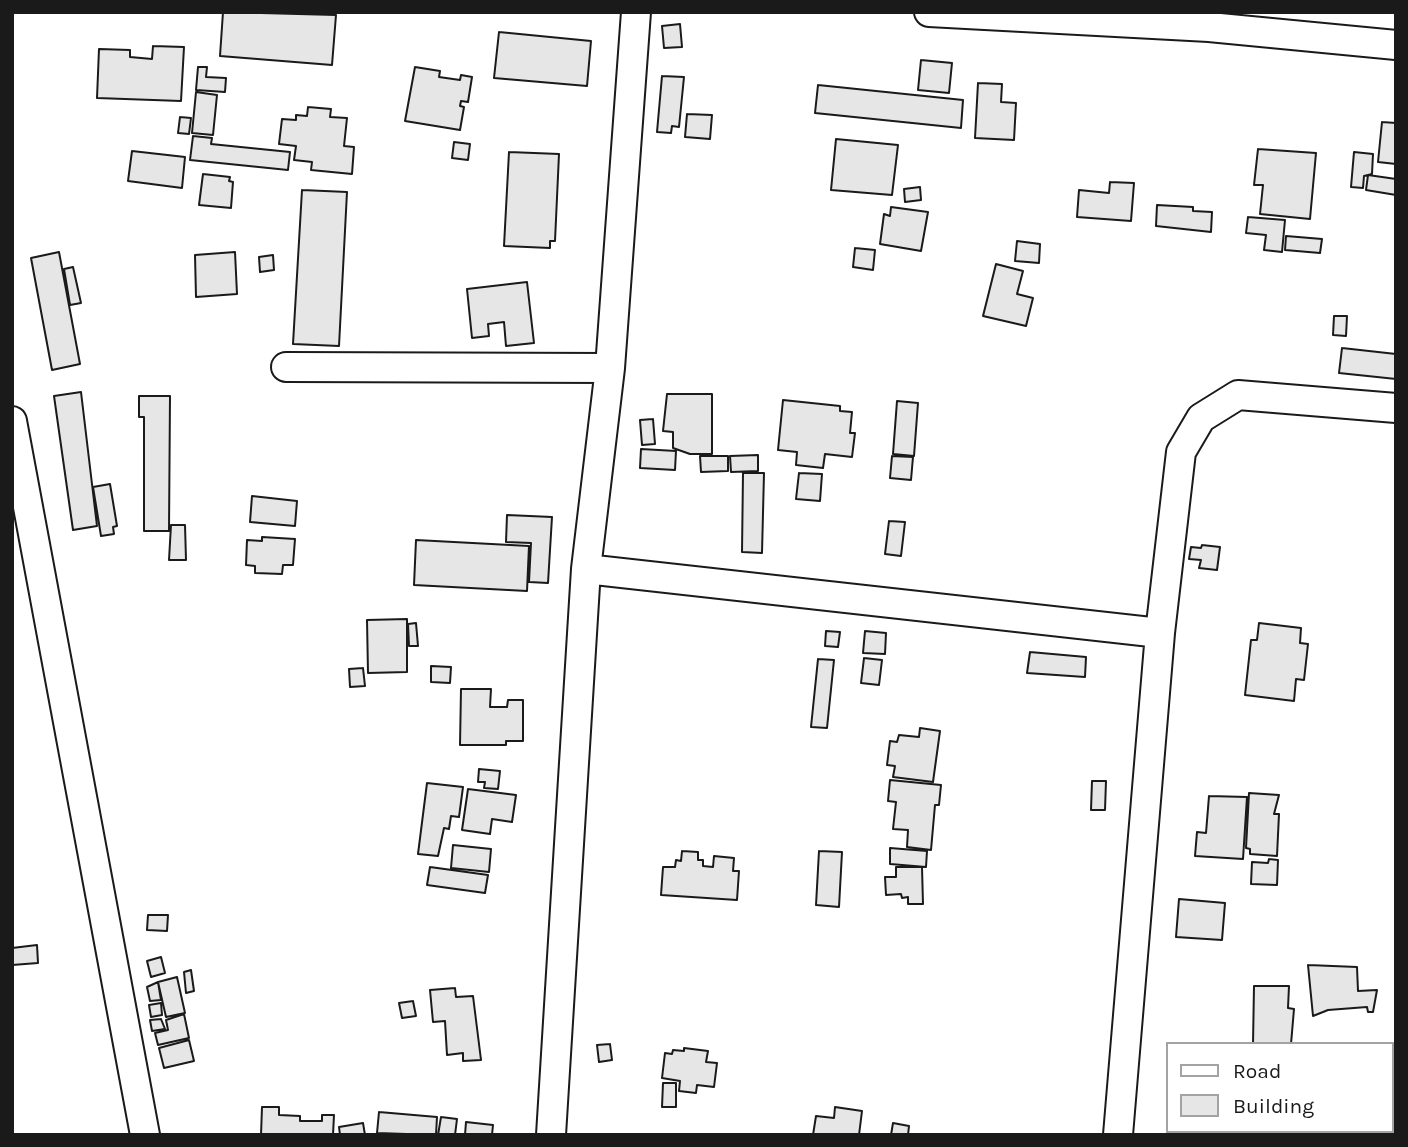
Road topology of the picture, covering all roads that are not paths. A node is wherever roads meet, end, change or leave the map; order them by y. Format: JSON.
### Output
{"nodes":[{"id":1,"x":636,"y":12,"type":"edge"},
{"id":2,"x":929,"y":12,"type":"edge"},
{"id":3,"x":1210,"y":20,"type":"edge"},
{"id":4,"x":1396,"y":45,"type":"edge"},
{"id":5,"x":286,"y":367,"type":"dead end"},
{"id":6,"x":610,"y":368,"type":"junction"},
{"id":7,"x":1396,"y":408,"type":"edge"},
{"id":8,"x":12,"y":421,"type":"edge"},
{"id":9,"x":586,"y":569,"type":"junction"},
{"id":10,"x":1160,"y":633,"type":"junction"},
{"id":11,"x":145,"y":1135,"type":"edge"},
{"id":12,"x":551,"y":1135,"type":"edge"},
{"id":13,"x":1118,"y":1135,"type":"edge"}],
"edges":[{"from":1,"to":6,"type":"street"},
{"from":2,"to":3,"type":"street"},
{"from":3,"to":4,"type":"street"},
{"from":5,"to":6,"type":"street"},
{"from":6,"to":9,"type":"street"},
{"from":7,"to":10,"type":"street"},
{"from":8,"to":11,"type":"street"},
{"from":9,"to":10,"type":"street"},
{"from":9,"to":12,"type":"street"},
{"from":10,"to":13,"type":"street"}]}
